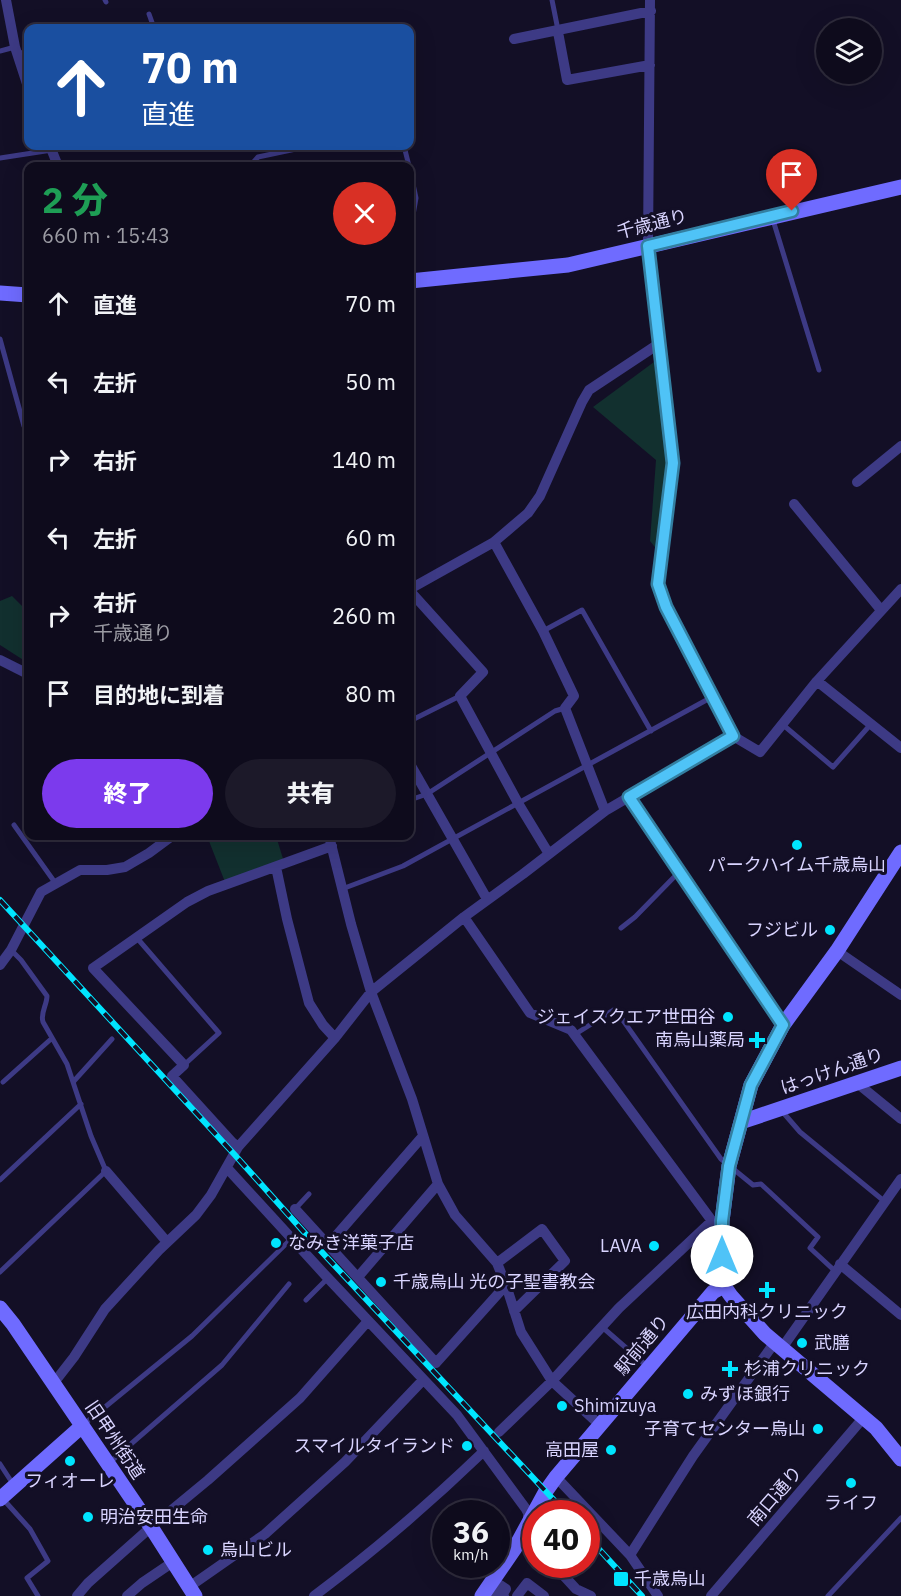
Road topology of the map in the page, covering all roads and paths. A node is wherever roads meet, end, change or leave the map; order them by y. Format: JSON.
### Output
{"nodes":[{"id":1,"x":552,"y":0,"type":"edge"},
{"id":2,"x":651,"y":6,"type":"edge"},
{"id":3,"x":4,"y":8,"type":"edge"},
{"id":4,"x":150,"y":14,"type":"dead end"},
{"id":5,"x":153,"y":24,"type":"edge"},
{"id":6,"x":558,"y":32,"type":"junction"},
{"id":7,"x":514,"y":39,"type":"dead end"},
{"id":8,"x":0,"y":51,"type":"edge"},
{"id":9,"x":20,"y":51,"type":"edge"},
{"id":10,"x":650,"y":65,"type":"junction"},
{"id":11,"x":24,"y":69,"type":"edge"},
{"id":12,"x":41,"y":150,"type":"edge"},
{"id":13,"x":291,"y":150,"type":"edge"},
{"id":14,"x":0,"y":158,"type":"edge"},
{"id":15,"x":254,"y":162,"type":"edge"},
{"id":16,"x":901,"y":187,"type":"edge"},
{"id":17,"x":414,"y":189,"type":"edge"},
{"id":18,"x":414,"y":209,"type":"edge"},
{"id":19,"x":772,"y":216,"type":"junction"},
{"id":20,"x":648,"y":246,"type":"junction"},
{"id":21,"x":414,"y":281,"type":"edge"},
{"id":22,"x":0,"y":293,"type":"edge"},
{"id":23,"x":24,"y":295,"type":"edge"},
{"id":24,"x":0,"y":339,"type":"edge"},
{"id":25,"x":660,"y":343,"type":"junction"},
{"id":26,"x":819,"y":370,"type":"dead end"},
{"id":27,"x":24,"y":426,"type":"dead end"},
{"id":28,"x":901,"y":446,"type":"edge"},
{"id":29,"x":857,"y":482,"type":"dead end"},
{"id":30,"x":794,"y":504,"type":"dead end"},
{"id":31,"x":494,"y":542,"type":"junction"},
{"id":32,"x":414,"y":588,"type":"edge"},
{"id":33,"x":901,"y":589,"type":"edge"},
{"id":34,"x":414,"y":594,"type":"edge"},
{"id":35,"x":881,"y":610,"type":"junction"},
{"id":36,"x":543,"y":631,"type":"junction"},
{"id":37,"x":0,"y":660,"type":"edge"},
{"id":38,"x":24,"y":672,"type":"edge"},
{"id":39,"x":817,"y":681,"type":"junction"},
{"id":40,"x":460,"y":696,"type":"junction"},
{"id":41,"x":712,"y":697,"type":"junction"},
{"id":42,"x":565,"y":708,"type":"junction"},
{"id":43,"x":414,"y":719,"type":"edge"},
{"id":44,"x":782,"y":724,"type":"junction"},
{"id":45,"x":871,"y":724,"type":"junction"},
{"id":46,"x":651,"y":730,"type":"junction"},
{"id":47,"x":733,"y":736,"type":"junction"},
{"id":48,"x":901,"y":748,"type":"edge"},
{"id":49,"x":490,"y":752,"type":"junction"},
{"id":50,"x":587,"y":765,"type":"junction"},
{"id":51,"x":414,"y":771,"type":"edge"},
{"id":52,"x":427,"y":794,"type":"junction"},
{"id":53,"x":629,"y":797,"type":"junction"},
{"id":54,"x":414,"y":799,"type":"edge"},
{"id":55,"x":518,"y":803,"type":"junction"},
{"id":56,"x":605,"y":811,"type":"junction"},
{"id":57,"x":14,"y":825,"type":"dead end"},
{"id":58,"x":24,"y":839,"type":"edge"},
{"id":59,"x":25,"y":840,"type":"edge"},
{"id":60,"x":167,"y":840,"type":"edge"},
{"id":61,"x":453,"y":840,"type":"junction"},
{"id":62,"x":330,"y":841,"type":"edge"},
{"id":63,"x":901,"y":852,"type":"edge"},
{"id":64,"x":549,"y":854,"type":"junction"},
{"id":65,"x":276,"y":867,"type":"junction"},
{"id":66,"x":679,"y":872,"type":"junction"},
{"id":67,"x":56,"y":884,"type":"junction"},
{"id":68,"x":342,"y":889,"type":"junction"},
{"id":69,"x":487,"y":899,"type":"junction"},
{"id":70,"x":464,"y":917,"type":"junction"},
{"id":71,"x":621,"y":928,"type":"dead end"},
{"id":72,"x":137,"y":938,"type":"junction"},
{"id":73,"x":11,"y":950,"type":"junction"},
{"id":74,"x":837,"y":951,"type":"junction"},
{"id":75,"x":0,"y":965,"type":"edge"},
{"id":76,"x":371,"y":992,"type":"junction"},
{"id":77,"x":901,"y":995,"type":"edge"},
{"id":78,"x":783,"y":1025,"type":"junction"},
{"id":79,"x":574,"y":1035,"type":"junction"},
{"id":80,"x":336,"y":1038,"type":"junction"},
{"id":81,"x":51,"y":1039,"type":"junction"},
{"id":82,"x":112,"y":1039,"type":"dead end"},
{"id":83,"x":184,"y":1065,"type":"junction"},
{"id":84,"x":901,"y":1068,"type":"edge"},
{"id":85,"x":74,"y":1081,"type":"junction"},
{"id":86,"x":3,"y":1082,"type":"dead end"},
{"id":87,"x":857,"y":1083,"type":"junction"},
{"id":88,"x":81,"y":1104,"type":"junction"},
{"id":89,"x":780,"y":1109,"type":"junction"},
{"id":90,"x":901,"y":1119,"type":"edge"},
{"id":91,"x":741,"y":1122,"type":"junction"},
{"id":92,"x":423,"y":1136,"type":"junction"},
{"id":93,"x":238,"y":1147,"type":"junction"},
{"id":94,"x":729,"y":1166,"type":"junction"},
{"id":95,"x":226,"y":1168,"type":"junction"},
{"id":96,"x":106,"y":1171,"type":"junction"},
{"id":97,"x":901,"y":1179,"type":"edge"},
{"id":98,"x":0,"y":1180,"type":"edge"},
{"id":99,"x":438,"y":1184,"type":"junction"},
{"id":100,"x":309,"y":1194,"type":"dead end"},
{"id":101,"x":885,"y":1202,"type":"junction"},
{"id":102,"x":295,"y":1209,"type":"joint"},
{"id":103,"x":717,"y":1221,"type":"junction"},
{"id":104,"x":292,"y":1238,"type":"junction"},
{"id":105,"x":167,"y":1242,"type":"junction"},
{"id":106,"x":328,"y":1245,"type":"junction"},
{"id":107,"x":497,"y":1263,"type":"junction"},
{"id":108,"x":838,"y":1267,"type":"junction"},
{"id":109,"x":0,"y":1272,"type":"edge"},
{"id":110,"x":358,"y":1277,"type":"junction"},
{"id":111,"x":328,"y":1278,"type":"junction"},
{"id":112,"x":289,"y":1284,"type":"dead end"},
{"id":113,"x":506,"y":1285,"type":"junction"},
{"id":114,"x":724,"y":1286,"type":"junction"},
{"id":115,"x":306,"y":1300,"type":"dead end"},
{"id":116,"x":0,"y":1308,"type":"edge"},
{"id":117,"x":514,"y":1311,"type":"junction"},
{"id":118,"x":901,"y":1315,"type":"edge"},
{"id":119,"x":368,"y":1321,"type":"junction"},
{"id":120,"x":601,"y":1326,"type":"junction"},
{"id":121,"x":778,"y":1345,"type":"junction"},
{"id":122,"x":649,"y":1368,"type":"junction"},
{"id":123,"x":423,"y":1380,"type":"junction"},
{"id":124,"x":552,"y":1381,"type":"junction"},
{"id":125,"x":53,"y":1384,"type":"junction"},
{"id":126,"x":864,"y":1418,"type":"junction"},
{"id":127,"x":600,"y":1425,"type":"junction"},
{"id":128,"x":82,"y":1426,"type":"junction"},
{"id":129,"x":499,"y":1432,"type":"dead end"},
{"id":130,"x":484,"y":1451,"type":"junction"},
{"id":131,"x":901,"y":1459,"type":"edge"},
{"id":132,"x":0,"y":1464,"type":"edge"},
{"id":133,"x":108,"y":1464,"type":"junction"},
{"id":134,"x":556,"y":1477,"type":"junction"},
{"id":135,"x":14,"y":1485,"type":"junction"},
{"id":136,"x":1,"y":1498,"type":"edge"},
{"id":137,"x":541,"y":1500,"type":"edge"},
{"id":138,"x":522,"y":1503,"type":"edge"},
{"id":139,"x":901,"y":1518,"type":"edge"},
{"id":140,"x":151,"y":1527,"type":"junction"},
{"id":141,"x":522,"y":1536,"type":"edge"},
{"id":142,"x":630,"y":1555,"type":"junction"},
{"id":143,"x":173,"y":1562,"type":"junction"},
{"id":144,"x":566,"y":1578,"type":"edge"},
{"id":145,"x":192,"y":1591,"type":"edge"},
{"id":146,"x":38,"y":1596,"type":"edge"},
{"id":147,"x":77,"y":1596,"type":"edge"},
{"id":148,"x":128,"y":1596,"type":"edge"},
{"id":149,"x":314,"y":1596,"type":"edge"},
{"id":150,"x":482,"y":1596,"type":"edge"},
{"id":151,"x":494,"y":1596,"type":"edge"},
{"id":152,"x":504,"y":1596,"type":"edge"},
{"id":153,"x":517,"y":1596,"type":"edge"},
{"id":154,"x":544,"y":1596,"type":"edge"},
{"id":155,"x":591,"y":1596,"type":"edge"},
{"id":156,"x":658,"y":1596,"type":"edge"},
{"id":157,"x":711,"y":1596,"type":"edge"},
{"id":158,"x":828,"y":1596,"type":"edge"}],
"edges":[{"from":1,"to":6,"type":"lane"},
{"from":2,"to":6,"type":"street"},
{"from":2,"to":10,"type":"street"},
{"from":3,"to":9,"type":"street"},
{"from":4,"to":5,"type":"lane"},
{"from":6,"to":7,"type":"street"},
{"from":6,"to":10,"type":"street"},
{"from":8,"to":9,"type":"lane"},
{"from":9,"to":11,"type":"street"},
{"from":10,"to":20,"type":"street"},
{"from":12,"to":14,"type":"lane"},
{"from":13,"to":15,"type":"lane"},
{"from":16,"to":19,"type":"street","name":"千歳通り"},
{"from":17,"to":18,"type":"lane"},
{"from":19,"to":20,"type":"street","name":"千歳通り"},
{"from":19,"to":26,"type":"lane"},
{"from":20,"to":21,"type":"street","name":"千歳通り"},
{"from":20,"to":25,"type":"street"},
{"from":22,"to":23,"type":"street"},
{"from":24,"to":27,"type":"lane"},
{"from":25,"to":31,"type":"street"},
{"from":25,"to":41,"type":"street"},
{"from":28,"to":29,"type":"street"},
{"from":30,"to":35,"type":"street"},
{"from":31,"to":32,"type":"street"},
{"from":31,"to":36,"type":"street"},
{"from":33,"to":35,"type":"street"},
{"from":34,"to":40,"type":"street"},
{"from":35,"to":39,"type":"street"},
{"from":36,"to":42,"type":"street"},
{"from":36,"to":46,"type":"lane"},
{"from":37,"to":38,"type":"street"},
{"from":39,"to":44,"type":"street"},
{"from":39,"to":45,"type":"street"},
{"from":40,"to":43,"type":"lane"},
{"from":40,"to":49,"type":"street"},
{"from":41,"to":46,"type":"lane"},
{"from":41,"to":47,"type":"street"},
{"from":42,"to":49,"type":"lane"},
{"from":42,"to":50,"type":"street"},
{"from":44,"to":45,"type":"lane"},
{"from":44,"to":47,"type":"street"},
{"from":45,"to":48,"type":"street"},
{"from":46,"to":50,"type":"lane"},
{"from":47,"to":53,"type":"street"},
{"from":49,"to":52,"type":"lane"},
{"from":49,"to":55,"type":"street"},
{"from":50,"to":55,"type":"lane"},
{"from":50,"to":56,"type":"street"},
{"from":51,"to":52,"type":"street"},
{"from":52,"to":54,"type":"lane"},
{"from":52,"to":61,"type":"street"},
{"from":53,"to":56,"type":"street"},
{"from":53,"to":66,"type":"street"},
{"from":55,"to":61,"type":"lane"},
{"from":55,"to":64,"type":"street"},
{"from":56,"to":64,"type":"street"},
{"from":57,"to":58,"type":"lane"},
{"from":59,"to":67,"type":"lane"},
{"from":60,"to":67,"type":"street"},
{"from":61,"to":68,"type":"lane"},
{"from":61,"to":69,"type":"street"},
{"from":62,"to":65,"type":"street"},
{"from":62,"to":68,"type":"street"},
{"from":63,"to":74,"type":"street"},
{"from":64,"to":69,"type":"street"},
{"from":65,"to":72,"type":"street"},
{"from":65,"to":80,"type":"street"},
{"from":66,"to":71,"type":"lane"},
{"from":66,"to":78,"type":"street"},
{"from":67,"to":73,"type":"street"},
{"from":68,"to":76,"type":"street"},
{"from":69,"to":70,"type":"street"},
{"from":70,"to":76,"type":"street"},
{"from":70,"to":79,"type":"street"},
{"from":72,"to":83,"type":"lane"},
{"from":72,"to":83,"type":"street"},
{"from":73,"to":75,"type":"street"},
{"from":73,"to":81,"type":"lane"},
{"from":74,"to":77,"type":"street"},
{"from":74,"to":78,"type":"street"},
{"from":76,"to":80,"type":"street"},
{"from":76,"to":92,"type":"street"},
{"from":78,"to":91,"type":"street"},
{"from":79,"to":94,"type":"lane"},
{"from":79,"to":103,"type":"street"},
{"from":80,"to":93,"type":"street"},
{"from":81,"to":85,"type":"lane"},
{"from":81,"to":86,"type":"lane"},
{"from":82,"to":85,"type":"lane"},
{"from":83,"to":93,"type":"street"},
{"from":84,"to":87,"type":"street","name":"はっけん通り"},
{"from":85,"to":88,"type":"lane"},
{"from":87,"to":89,"type":"street","name":"はっけん通り"},
{"from":87,"to":90,"type":"street"},
{"from":88,"to":96,"type":"lane"},
{"from":88,"to":98,"type":"lane"},
{"from":89,"to":91,"type":"street","name":"はっけん通り"},
{"from":89,"to":101,"type":"lane"},
{"from":91,"to":94,"type":"street"},
{"from":92,"to":99,"type":"street"},
{"from":92,"to":106,"type":"street"},
{"from":93,"to":95,"type":"street"},
{"from":94,"to":103,"type":"street"},
{"from":94,"to":108,"type":"lane"},
{"from":95,"to":104,"type":"street"},
{"from":95,"to":105,"type":"street"},
{"from":96,"to":105,"type":"street"},
{"from":96,"to":109,"type":"lane"},
{"from":97,"to":101,"type":"street"},
{"from":99,"to":107,"type":"street"},
{"from":99,"to":110,"type":"street"},
{"from":100,"to":102,"type":"lane"},
{"from":101,"to":108,"type":"street"},
{"from":102,"to":106,"type":"street"},
{"from":103,"to":114,"type":"street"},
{"from":103,"to":120,"type":"street"},
{"from":104,"to":111,"type":"street"},
{"from":104,"to":128,"type":"lane"},
{"from":105,"to":125,"type":"street"},
{"from":106,"to":110,"type":"street"},
{"from":107,"to":113,"type":"street"},
{"from":107,"to":117,"type":"street"},
{"from":108,"to":118,"type":"street"},
{"from":108,"to":121,"type":"street"},
{"from":110,"to":113,"type":"street"},
{"from":111,"to":115,"type":"lane"},
{"from":111,"to":119,"type":"street"},
{"from":112,"to":133,"type":"lane"},
{"from":113,"to":117,"type":"street"},
{"from":114,"to":121,"type":"street"},
{"from":114,"to":122,"type":"street","name":"駅前通り"},
{"from":116,"to":125,"type":"street","name":"旧甲州街道"},
{"from":117,"to":124,"type":"street"},
{"from":119,"to":123,"type":"street"},
{"from":119,"to":140,"type":"street"},
{"from":120,"to":122,"type":"lane"},
{"from":120,"to":124,"type":"street"},
{"from":121,"to":126,"type":"street"},
{"from":121,"to":142,"type":"street"},
{"from":122,"to":127,"type":"street","name":"駅前通り"},
{"from":123,"to":130,"type":"street"},
{"from":123,"to":145,"type":"street"},
{"from":124,"to":127,"type":"street"},
{"from":124,"to":129,"type":"street"},
{"from":125,"to":128,"type":"street","name":"旧甲州街道"},
{"from":126,"to":131,"type":"street"},
{"from":126,"to":157,"type":"street","name":"南口通り"},
{"from":127,"to":134,"type":"street","name":"駅前通り"},
{"from":128,"to":133,"type":"street","name":"旧甲州街道"},
{"from":128,"to":135,"type":"street"},
{"from":130,"to":138,"type":"street"},
{"from":130,"to":149,"type":"street"},
{"from":132,"to":135,"type":"lane"},
{"from":133,"to":140,"type":"street","name":"旧甲州街道"},
{"from":134,"to":137,"type":"street","name":"駅前通り"},
{"from":134,"to":142,"type":"street"},
{"from":135,"to":136,"type":"street"},
{"from":136,"to":146,"type":"lane"},
{"from":139,"to":158,"type":"lane"},
{"from":140,"to":143,"type":"street","name":"旧甲州街道"},
{"from":140,"to":147,"type":"street"},
{"from":141,"to":150,"type":"street"},
{"from":142,"to":156,"type":"street"},
{"from":143,"to":145,"type":"street","name":"旧甲州街道"},
{"from":143,"to":148,"type":"street"},
{"from":144,"to":155,"type":"street"},
{"from":151,"to":152,"type":"street"},
{"from":153,"to":154,"type":"street"}]}
